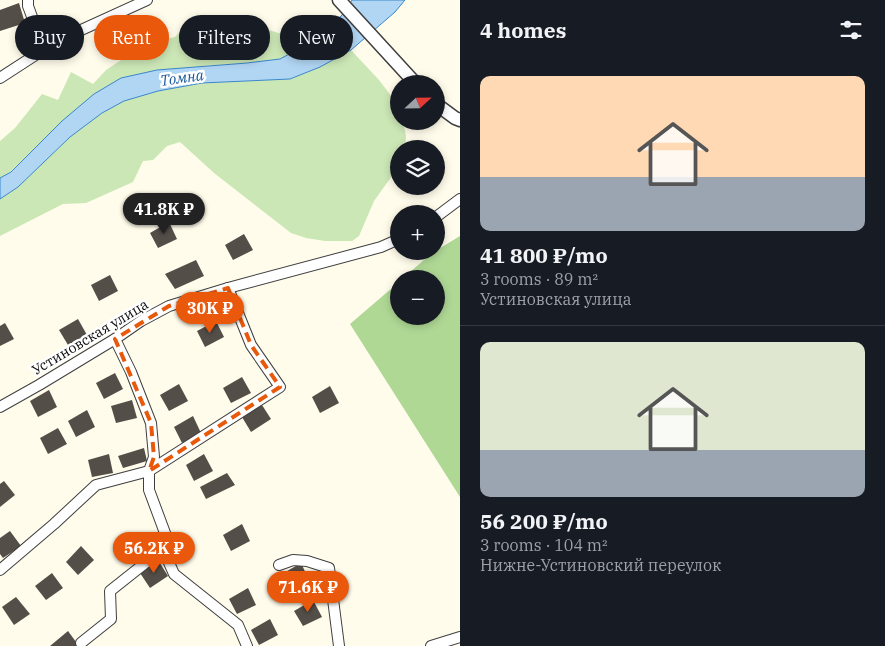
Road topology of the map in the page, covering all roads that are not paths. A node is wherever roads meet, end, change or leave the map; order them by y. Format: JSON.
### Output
{"nodes":[{"id":1,"x":28,"y":0,"type":"edge"},
{"id":2,"x":147,"y":0,"type":"edge"},
{"id":3,"x":339,"y":0,"type":"edge"},
{"id":4,"x":31,"y":15,"type":"edge"},
{"id":5,"x":84,"y":29,"type":"edge"},
{"id":6,"x":27,"y":60,"type":"edge"},
{"id":7,"x":408,"y":75,"type":"edge"},
{"id":8,"x":0,"y":78,"type":"edge"},
{"id":9,"x":445,"y":111,"type":"edge"},
{"id":10,"x":460,"y":120,"type":"edge"},
{"id":11,"x":460,"y":199,"type":"edge"},
{"id":12,"x":445,"y":210,"type":"edge"},
{"id":13,"x":390,"y":242,"type":"edge"},
{"id":14,"x":228,"y":288,"type":"junction"},
{"id":15,"x":115,"y":339,"type":"junction"},
{"id":16,"x":0,"y":407,"type":"edge"},
{"id":17,"x":149,"y":472,"type":"junction"},
{"id":18,"x":163,"y":549,"type":"junction"},
{"id":19,"x":279,"y":565,"type":"dead end"},
{"id":20,"x":0,"y":570,"type":"edge"},
{"id":21,"x":460,"y":637,"type":"edge"},
{"id":22,"x":81,"y":642,"type":"dead end"},
{"id":23,"x":247,"y":646,"type":"edge"},
{"id":24,"x":340,"y":646,"type":"edge"},
{"id":25,"x":431,"y":646,"type":"edge"}],
"edges":[{"from":1,"to":4,"type":"street"},
{"from":2,"to":5,"type":"street"},
{"from":3,"to":7,"type":"street"},
{"from":6,"to":8,"type":"street"},
{"from":9,"to":10,"type":"street"},
{"from":11,"to":12,"type":"street"},
{"from":13,"to":14,"type":"street","name":"Устиновская улица"},
{"from":14,"to":15,"type":"street","name":"Устиновская улица"},
{"from":14,"to":17,"type":"street"},
{"from":15,"to":16,"type":"street","name":"Устиновская улица"},
{"from":15,"to":17,"type":"street"},
{"from":17,"to":18,"type":"street"},
{"from":17,"to":20,"type":"street"},
{"from":18,"to":22,"type":"street"},
{"from":18,"to":23,"type":"street"},
{"from":19,"to":24,"type":"street"},
{"from":21,"to":25,"type":"street"}]}
